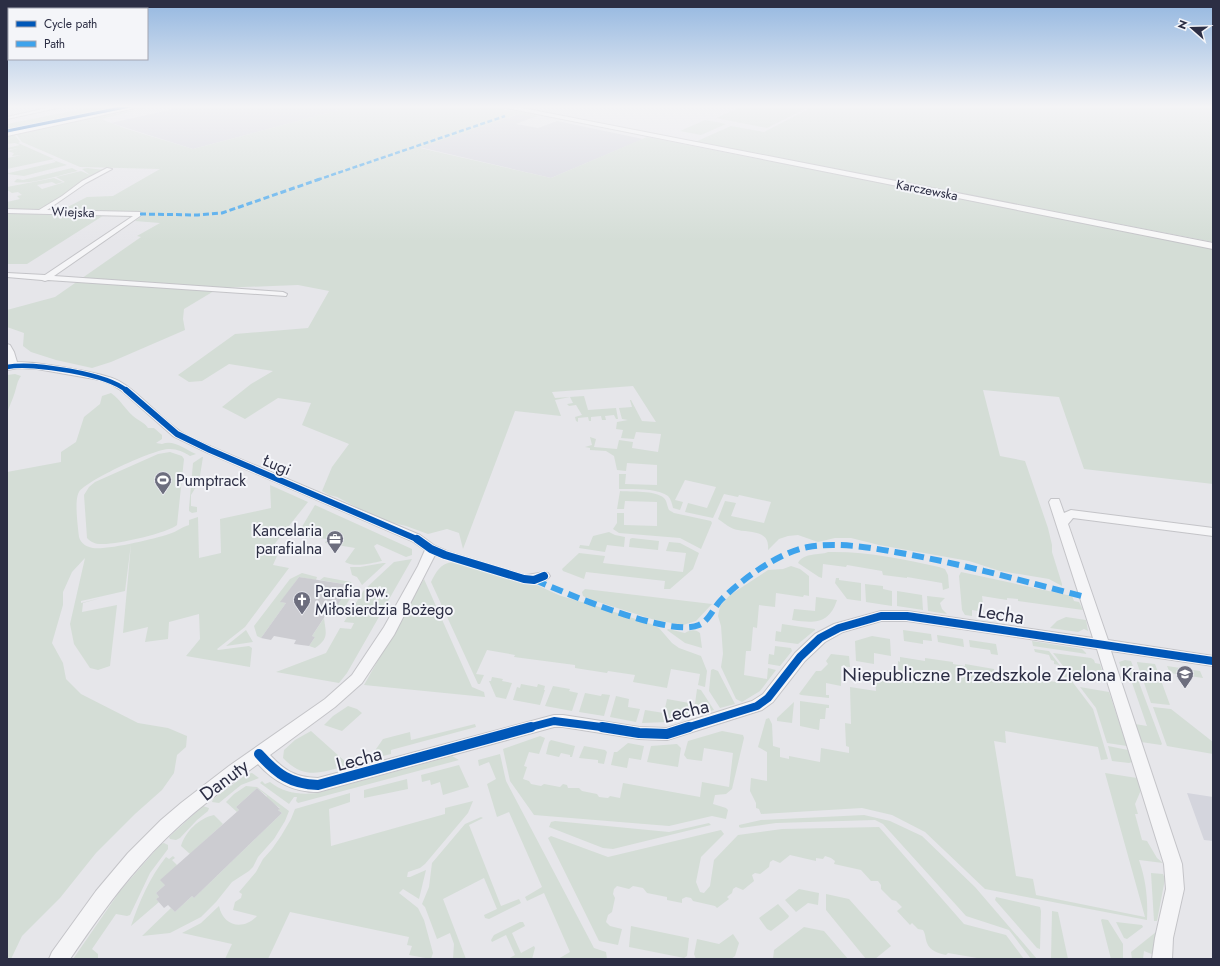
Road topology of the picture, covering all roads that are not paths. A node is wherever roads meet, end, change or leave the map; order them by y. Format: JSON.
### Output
{"nodes":[{"id":1,"x":730,"y":151,"type":"edge"},
{"id":2,"x":109,"y":169,"type":"dead end"},
{"id":3,"x":7,"y":211,"type":"edge"},
{"id":4,"x":41,"y":212,"type":"junction"},
{"id":5,"x":1213,"y":246,"type":"edge"},
{"id":6,"x":7,"y":275,"type":"edge"},
{"id":7,"x":45,"y":279,"type":"junction"},
{"id":8,"x":284,"y":294,"type":"dead end"},
{"id":9,"x":7,"y":347,"type":"edge"},
{"id":10,"x":10,"y":366,"type":"edge"},
{"id":11,"x":1055,"y":502,"type":"dead end"},
{"id":12,"x":1062,"y":524,"type":"junction"},
{"id":13,"x":1213,"y":532,"type":"edge"},
{"id":14,"x":431,"y":549,"type":"junction"},
{"id":15,"x":544,"y":576,"type":"dead end"},
{"id":16,"x":1102,"y":645,"type":"junction"},
{"id":17,"x":1213,"y":661,"type":"edge"},
{"id":18,"x":260,"y":754,"type":"junction"},
{"id":19,"x":59,"y":959,"type":"edge"},
{"id":20,"x":1162,"y":959,"type":"edge"}],
"edges":[{"from":1,"to":5,"type":"main road","name":"Karczewska"},
{"from":2,"to":4,"type":"street"},
{"from":3,"to":4,"type":"street","name":"Wiejska"},
{"from":4,"to":7,"type":"street","name":"Wiejska"},
{"from":6,"to":7,"type":"street"},
{"from":7,"to":8,"type":"street"},
{"from":9,"to":10,"type":"street"},
{"from":10,"to":14,"type":"street","name":"Ługi"},
{"from":11,"to":12,"type":"street"},
{"from":12,"to":13,"type":"street"},
{"from":12,"to":16,"type":"street"},
{"from":14,"to":15,"type":"street","name":"Ługi"},
{"from":14,"to":18,"type":"street","name":"Danuty"},
{"from":16,"to":17,"type":"street","name":"Lecha"},
{"from":16,"to":18,"type":"street","name":"Lecha"},
{"from":16,"to":20,"type":"street"},
{"from":18,"to":19,"type":"street","name":"Danuty"}]}
